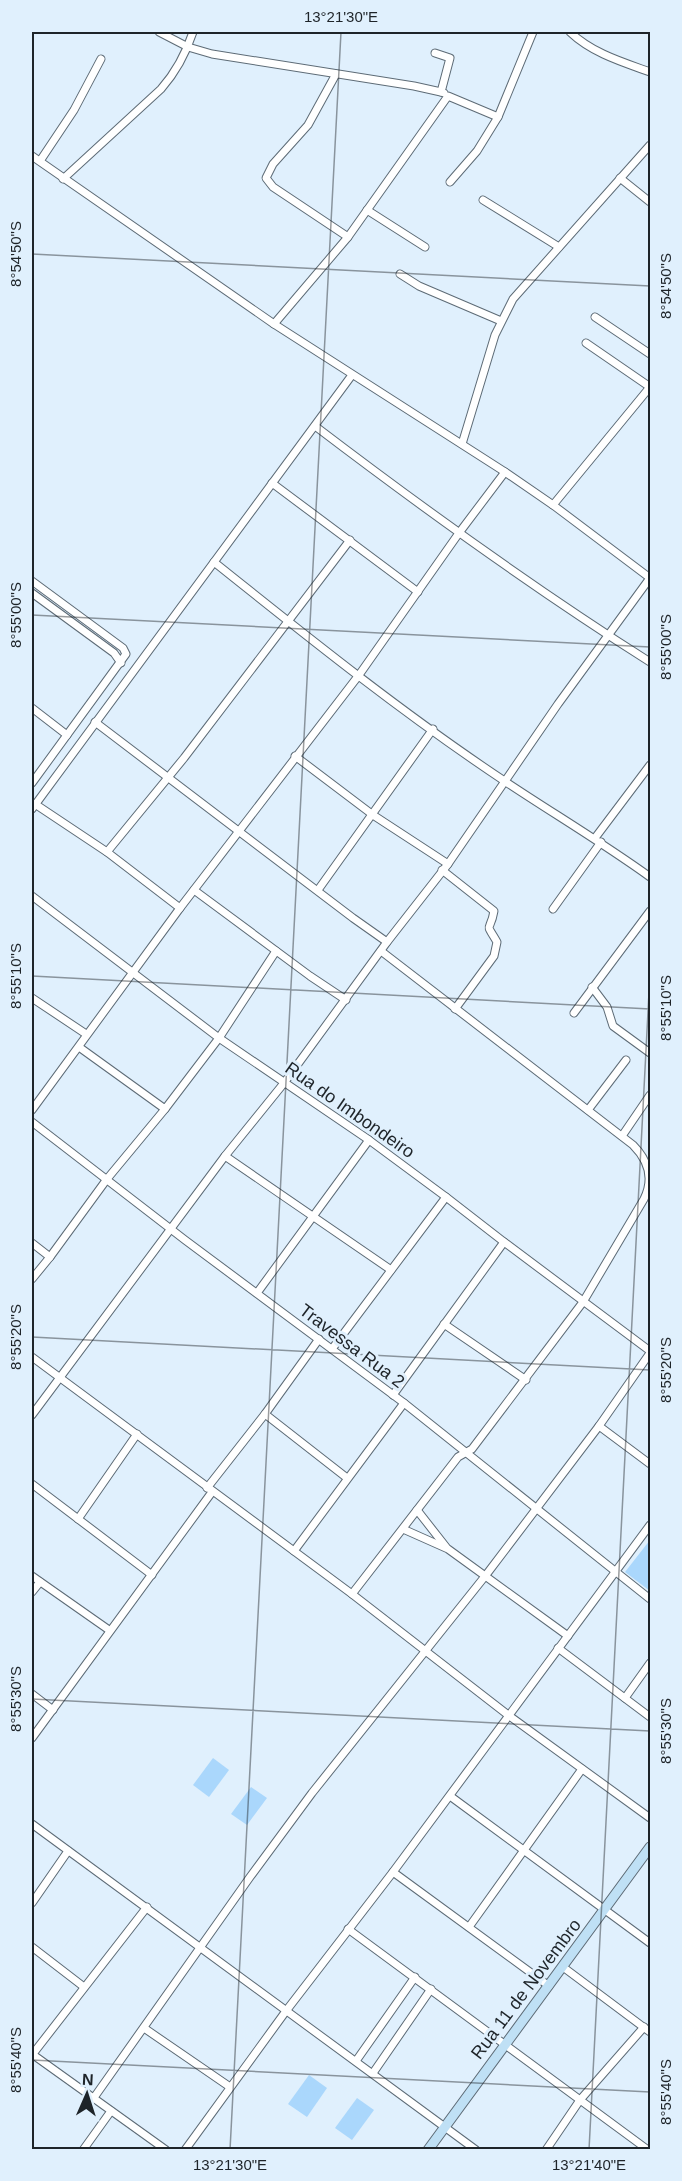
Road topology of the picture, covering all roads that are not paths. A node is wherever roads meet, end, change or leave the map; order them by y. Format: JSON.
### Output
{"nodes":[{"id":1,"x":159,"y":32,"type":"edge"},
{"id":2,"x":194,"y":32,"type":"edge"},
{"id":3,"x":533,"y":32,"type":"edge"},
{"id":4,"x":570,"y":32,"type":"edge"},
{"id":5,"x":188,"y":48,"type":"junction"},
{"id":6,"x":435,"y":53,"type":"dead end"},
{"id":7,"x":101,"y":59,"type":"dead end"},
{"id":8,"x":651,"y":72,"type":"edge"},
{"id":9,"x":336,"y":74,"type":"junction"},
{"id":10,"x":445,"y":94,"type":"junction"},
{"id":11,"x":498,"y":117,"type":"junction"},
{"id":12,"x":651,"y":145,"type":"edge"},
{"id":13,"x":32,"y":156,"type":"edge"},
{"id":14,"x":40,"y":161,"type":"junction"},
{"id":15,"x":620,"y":178,"type":"junction"},
{"id":16,"x":63,"y":179,"type":"junction"},
{"id":17,"x":450,"y":182,"type":"dead end"},
{"id":18,"x":483,"y":200,"type":"dead end"},
{"id":19,"x":651,"y":202,"type":"edge"},
{"id":20,"x":367,"y":210,"type":"junction"},
{"id":21,"x":348,"y":237,"type":"junction"},
{"id":22,"x":425,"y":247,"type":"dead end"},
{"id":23,"x":559,"y":247,"type":"junction"},
{"id":24,"x":400,"y":274,"type":"dead end"},
{"id":25,"x":595,"y":317,"type":"dead end"},
{"id":26,"x":501,"y":321,"type":"junction"},
{"id":27,"x":274,"y":324,"type":"junction"},
{"id":28,"x":586,"y":343,"type":"dead end"},
{"id":29,"x":651,"y":354,"type":"edge"},
{"id":30,"x":352,"y":375,"type":"junction"},
{"id":31,"x":651,"y":387,"type":"edge"},
{"id":32,"x":315,"y":426,"type":"junction"},
{"id":33,"x":462,"y":444,"type":"junction"},
{"id":34,"x":505,"y":472,"type":"junction"},
{"id":35,"x":272,"y":483,"type":"junction"},
{"id":36,"x":553,"y":505,"type":"junction"},
{"id":37,"x":459,"y":533,"type":"junction"},
{"id":38,"x":350,"y":540,"type":"junction"},
{"id":39,"x":214,"y":562,"type":"junction"},
{"id":40,"x":651,"y":578,"type":"edge"},
{"id":41,"x":32,"y":581,"type":"edge"},
{"id":42,"x":418,"y":592,"type":"junction"},
{"id":43,"x":32,"y":593,"type":"edge"},
{"id":44,"x":288,"y":622,"type":"junction"},
{"id":45,"x":608,"y":636,"type":"junction"},
{"id":46,"x":651,"y":662,"type":"edge"},
{"id":47,"x":121,"y":663,"type":"junction"},
{"id":48,"x":359,"y":675,"type":"junction"},
{"id":49,"x":32,"y":708,"type":"edge"},
{"id":50,"x":96,"y":722,"type":"junction"},
{"id":51,"x":433,"y":729,"type":"junction"},
{"id":52,"x":67,"y":735,"type":"junction"},
{"id":53,"x":295,"y":756,"type":"junction"},
{"id":54,"x":651,"y":765,"type":"edge"},
{"id":55,"x":168,"y":778,"type":"junction"},
{"id":56,"x":505,"y":781,"type":"junction"},
{"id":57,"x":32,"y":783,"type":"edge"},
{"id":58,"x":33,"y":806,"type":"edge"},
{"id":59,"x":372,"y":815,"type":"junction"},
{"id":60,"x":240,"y":831,"type":"junction"},
{"id":61,"x":598,"y":840,"type":"junction"},
{"id":62,"x":107,"y":852,"type":"junction"},
{"id":63,"x":448,"y":864,"type":"junction"},
{"id":64,"x":442,"y":870,"type":"junction"},
{"id":65,"x":651,"y":877,"type":"edge"},
{"id":66,"x":194,"y":890,"type":"junction"},
{"id":67,"x":318,"y":890,"type":"junction"},
{"id":68,"x":32,"y":896,"type":"edge"},
{"id":69,"x":180,"y":908,"type":"junction"},
{"id":70,"x":553,"y":909,"type":"dead end"},
{"id":71,"x":651,"y":911,"type":"edge"},
{"id":72,"x":387,"y":942,"type":"junction"},
{"id":73,"x":276,"y":951,"type":"junction"},
{"id":74,"x":381,"y":951,"type":"junction"},
{"id":75,"x":132,"y":971,"type":"junction"},
{"id":76,"x":592,"y":987,"type":"junction"},
{"id":77,"x":32,"y":998,"type":"edge"},
{"id":78,"x":346,"y":1000,"type":"junction"},
{"id":79,"x":455,"y":1009,"type":"junction"},
{"id":80,"x":574,"y":1013,"type":"dead end"},
{"id":81,"x":86,"y":1034,"type":"junction"},
{"id":82,"x":219,"y":1038,"type":"junction"},
{"id":83,"x":79,"y":1047,"type":"junction"},
{"id":84,"x":651,"y":1053,"type":"edge"},
{"id":85,"x":626,"y":1060,"type":"dead end"},
{"id":86,"x":284,"y":1083,"type":"junction"},
{"id":87,"x":651,"y":1095,"type":"edge"},
{"id":88,"x":165,"y":1109,"type":"junction"},
{"id":89,"x":32,"y":1110,"type":"edge"},
{"id":90,"x":588,"y":1110,"type":"junction"},
{"id":91,"x":32,"y":1122,"type":"edge"},
{"id":92,"x":622,"y":1136,"type":"junction"},
{"id":93,"x":369,"y":1140,"type":"junction"},
{"id":94,"x":225,"y":1155,"type":"junction"},
{"id":95,"x":107,"y":1179,"type":"junction"},
{"id":96,"x":446,"y":1197,"type":"junction"},
{"id":97,"x":314,"y":1217,"type":"junction"},
{"id":98,"x":170,"y":1229,"type":"junction"},
{"id":99,"x":504,"y":1242,"type":"junction"},
{"id":100,"x":32,"y":1243,"type":"edge"},
{"id":101,"x":50,"y":1257,"type":"junction"},
{"id":102,"x":391,"y":1270,"type":"junction"},
{"id":103,"x":32,"y":1279,"type":"edge"},
{"id":104,"x":257,"y":1293,"type":"junction"},
{"id":105,"x":583,"y":1302,"type":"junction"},
{"id":106,"x":444,"y":1324,"type":"junction"},
{"id":107,"x":319,"y":1339,"type":"junction"},
{"id":108,"x":332,"y":1349,"type":"junction"},
{"id":109,"x":651,"y":1352,"type":"edge"},
{"id":110,"x":32,"y":1357,"type":"edge"},
{"id":111,"x":59,"y":1378,"type":"junction"},
{"id":112,"x":526,"y":1380,"type":"junction"},
{"id":113,"x":393,"y":1395,"type":"junction"},
{"id":114,"x":404,"y":1403,"type":"junction"},
{"id":115,"x":265,"y":1414,"type":"junction"},
{"id":116,"x":32,"y":1415,"type":"edge"},
{"id":117,"x":599,"y":1426,"type":"junction"},
{"id":118,"x":137,"y":1434,"type":"junction"},
{"id":119,"x":465,"y":1453,"type":"junction"},
{"id":120,"x":651,"y":1464,"type":"edge"},
{"id":121,"x":347,"y":1478,"type":"junction"},
{"id":122,"x":32,"y":1484,"type":"edge"},
{"id":123,"x":210,"y":1490,"type":"junction"},
{"id":124,"x":536,"y":1508,"type":"junction"},
{"id":125,"x":417,"y":1510,"type":"junction"},
{"id":126,"x":78,"y":1519,"type":"junction"},
{"id":127,"x":651,"y":1525,"type":"edge"},
{"id":128,"x":403,"y":1529,"type":"junction"},
{"id":129,"x":448,"y":1549,"type":"junction"},
{"id":130,"x":294,"y":1551,"type":"junction"},
{"id":131,"x":615,"y":1572,"type":"junction"},
{"id":132,"x":152,"y":1575,"type":"junction"},
{"id":133,"x":486,"y":1575,"type":"junction"},
{"id":134,"x":32,"y":1576,"type":"edge"},
{"id":135,"x":40,"y":1582,"type":"junction"},
{"id":136,"x":32,"y":1592,"type":"edge"},
{"id":137,"x":352,"y":1594,"type":"junction"},
{"id":138,"x":651,"y":1599,"type":"edge"},
{"id":139,"x":109,"y":1630,"type":"junction"},
{"id":140,"x":567,"y":1636,"type":"junction"},
{"id":141,"x":558,"y":1648,"type":"junction"},
{"id":142,"x":426,"y":1651,"type":"junction"},
{"id":143,"x":651,"y":1663,"type":"edge"},
{"id":144,"x":32,"y":1694,"type":"edge"},
{"id":145,"x":625,"y":1698,"type":"junction"},
{"id":146,"x":53,"y":1710,"type":"junction"},
{"id":147,"x":508,"y":1715,"type":"junction"},
{"id":148,"x":651,"y":1717,"type":"edge"},
{"id":149,"x":32,"y":1738,"type":"edge"},
{"id":150,"x":582,"y":1769,"type":"junction"},
{"id":151,"x":450,"y":1796,"type":"junction"},
{"id":152,"x":651,"y":1818,"type":"edge"},
{"id":153,"x":32,"y":1824,"type":"edge"},
{"id":154,"x":651,"y":1847,"type":"edge"},
{"id":155,"x":68,"y":1851,"type":"junction"},
{"id":156,"x":524,"y":1851,"type":"junction"},
{"id":157,"x":393,"y":1872,"type":"junction"},
{"id":158,"x":32,"y":1903,"type":"edge"},
{"id":159,"x":147,"y":1907,"type":"junction"},
{"id":160,"x":604,"y":1910,"type":"junction"},
{"id":161,"x":469,"y":1928,"type":"junction"},
{"id":162,"x":348,"y":1929,"type":"junction"},
{"id":163,"x":651,"y":1943,"type":"edge"},
{"id":164,"x":32,"y":1947,"type":"edge"},
{"id":165,"x":201,"y":1947,"type":"junction"},
{"id":166,"x":563,"y":1967,"type":"junction"},
{"id":167,"x":415,"y":1977,"type":"junction"},
{"id":168,"x":549,"y":1986,"type":"junction"},
{"id":169,"x":84,"y":1987,"type":"junction"},
{"id":170,"x":431,"y":1989,"type":"junction"},
{"id":171,"x":286,"y":2011,"type":"junction"},
{"id":172,"x":144,"y":2028,"type":"junction"},
{"id":173,"x":647,"y":2029,"type":"edge"},
{"id":174,"x":505,"y":2045,"type":"junction"},
{"id":175,"x":32,"y":2055,"type":"edge"},
{"id":176,"x":356,"y":2061,"type":"junction"},
{"id":177,"x":373,"y":2073,"type":"junction"},
{"id":178,"x":230,"y":2087,"type":"junction"},
{"id":179,"x":93,"y":2099,"type":"junction"},
{"id":180,"x":580,"y":2100,"type":"junction"},
{"id":181,"x":111,"y":2111,"type":"junction"},
{"id":182,"x":445,"y":2126,"type":"junction"},
{"id":183,"x":83,"y":2150,"type":"edge"},
{"id":184,"x":166,"y":2150,"type":"edge"},
{"id":185,"x":185,"y":2150,"type":"edge"},
{"id":186,"x":428,"y":2150,"type":"edge"},
{"id":187,"x":476,"y":2150,"type":"edge"},
{"id":188,"x":546,"y":2150,"type":"edge"},
{"id":189,"x":648,"y":2150,"type":"edge"}],
"edges":[{"from":1,"to":5,"type":"street"},
{"from":2,"to":5,"type":"street"},
{"from":3,"to":11,"type":"street"},
{"from":4,"to":8,"type":"street"},
{"from":5,"to":9,"type":"street"},
{"from":5,"to":16,"type":"street"},
{"from":6,"to":10,"type":"street"},
{"from":7,"to":14,"type":"street"},
{"from":9,"to":10,"type":"street"},
{"from":9,"to":21,"type":"street"},
{"from":10,"to":11,"type":"street"},
{"from":10,"to":20,"type":"street"},
{"from":11,"to":17,"type":"street"},
{"from":12,"to":15,"type":"street"},
{"from":13,"to":14,"type":"street"},
{"from":14,"to":16,"type":"street"},
{"from":15,"to":19,"type":"street"},
{"from":15,"to":23,"type":"street"},
{"from":16,"to":27,"type":"street"},
{"from":18,"to":23,"type":"street"},
{"from":20,"to":21,"type":"street"},
{"from":20,"to":22,"type":"street"},
{"from":21,"to":27,"type":"street"},
{"from":23,"to":26,"type":"street"},
{"from":24,"to":26,"type":"street"},
{"from":25,"to":29,"type":"street"},
{"from":26,"to":33,"type":"street"},
{"from":27,"to":30,"type":"street"},
{"from":28,"to":31,"type":"street"},
{"from":30,"to":32,"type":"street"},
{"from":30,"to":33,"type":"street"},
{"from":31,"to":36,"type":"street"},
{"from":32,"to":35,"type":"street"},
{"from":32,"to":37,"type":"street"},
{"from":33,"to":34,"type":"street"},
{"from":34,"to":36,"type":"street"},
{"from":34,"to":37,"type":"street"},
{"from":35,"to":38,"type":"street"},
{"from":35,"to":39,"type":"street"},
{"from":36,"to":40,"type":"street"},
{"from":37,"to":42,"type":"street"},
{"from":37,"to":45,"type":"street"},
{"from":38,"to":42,"type":"street"},
{"from":38,"to":44,"type":"street"},
{"from":39,"to":44,"type":"street"},
{"from":39,"to":50,"type":"street"},
{"from":40,"to":45,"type":"street"},
{"from":41,"to":47,"type":"street"},
{"from":42,"to":48,"type":"street"},
{"from":43,"to":47,"type":"street"},
{"from":44,"to":48,"type":"street"},
{"from":44,"to":55,"type":"street"},
{"from":45,"to":46,"type":"street"},
{"from":45,"to":56,"type":"street"},
{"from":47,"to":52,"type":"street"},
{"from":48,"to":51,"type":"street"},
{"from":48,"to":53,"type":"street"},
{"from":49,"to":52,"type":"street"},
{"from":50,"to":55,"type":"street"},
{"from":50,"to":58,"type":"street"},
{"from":51,"to":56,"type":"street"},
{"from":51,"to":59,"type":"street"},
{"from":52,"to":57,"type":"street"},
{"from":53,"to":59,"type":"street"},
{"from":53,"to":60,"type":"street"},
{"from":54,"to":61,"type":"street"},
{"from":55,"to":60,"type":"street"},
{"from":55,"to":62,"type":"street"},
{"from":56,"to":61,"type":"street"},
{"from":56,"to":63,"type":"street"},
{"from":58,"to":62,"type":"street"},
{"from":59,"to":63,"type":"street"},
{"from":59,"to":67,"type":"street"},
{"from":60,"to":66,"type":"street"},
{"from":60,"to":67,"type":"street"},
{"from":61,"to":65,"type":"street"},
{"from":61,"to":70,"type":"street"},
{"from":62,"to":69,"type":"street"},
{"from":63,"to":64,"type":"street"},
{"from":64,"to":72,"type":"street"},
{"from":64,"to":79,"type":"street"},
{"from":66,"to":69,"type":"street"},
{"from":66,"to":73,"type":"street"},
{"from":67,"to":72,"type":"street"},
{"from":68,"to":75,"type":"street","name":"Rua do Imbondeiro"},
{"from":69,"to":75,"type":"street"},
{"from":71,"to":76,"type":"street"},
{"from":72,"to":74,"type":"street"},
{"from":73,"to":78,"type":"street"},
{"from":73,"to":82,"type":"street"},
{"from":74,"to":78,"type":"street"},
{"from":74,"to":79,"type":"street"},
{"from":75,"to":81,"type":"street"},
{"from":75,"to":82,"type":"street","name":"Rua do Imbondeiro"},
{"from":76,"to":80,"type":"street"},
{"from":76,"to":84,"type":"street"},
{"from":77,"to":81,"type":"street"},
{"from":78,"to":86,"type":"street"},
{"from":79,"to":90,"type":"street"},
{"from":81,"to":83,"type":"street"},
{"from":82,"to":86,"type":"street","name":"Rua do Imbondeiro"},
{"from":82,"to":88,"type":"street"},
{"from":83,"to":88,"type":"street"},
{"from":83,"to":89,"type":"street"},
{"from":85,"to":90,"type":"street"},
{"from":86,"to":93,"type":"street","name":"Rua do Imbondeiro"},
{"from":86,"to":94,"type":"street"},
{"from":87,"to":92,"type":"street"},
{"from":88,"to":95,"type":"street"},
{"from":90,"to":92,"type":"street"},
{"from":91,"to":95,"type":"street","name":"Travessa Rua 2"},
{"from":92,"to":105,"type":"street"},
{"from":93,"to":96,"type":"street","name":"Rua do Imbondeiro"},
{"from":93,"to":97,"type":"street"},
{"from":94,"to":97,"type":"street"},
{"from":94,"to":98,"type":"street"},
{"from":95,"to":98,"type":"street","name":"Travessa Rua 2"},
{"from":95,"to":101,"type":"street"},
{"from":96,"to":99,"type":"street","name":"Rua do Imbondeiro"},
{"from":96,"to":102,"type":"street"},
{"from":97,"to":102,"type":"street"},
{"from":97,"to":104,"type":"street"},
{"from":98,"to":104,"type":"street","name":"Travessa Rua 2"},
{"from":98,"to":111,"type":"street"},
{"from":99,"to":105,"type":"street","name":"Rua do Imbondeiro"},
{"from":99,"to":106,"type":"street"},
{"from":100,"to":101,"type":"street"},
{"from":101,"to":103,"type":"street"},
{"from":102,"to":108,"type":"street"},
{"from":104,"to":107,"type":"street","name":"Travessa Rua 2"},
{"from":105,"to":109,"type":"street","name":"Rua do Imbondeiro"},
{"from":105,"to":112,"type":"street"},
{"from":106,"to":112,"type":"street"},
{"from":106,"to":113,"type":"street"},
{"from":107,"to":108,"type":"street","name":"Travessa Rua 2"},
{"from":107,"to":115,"type":"street"},
{"from":108,"to":113,"type":"street","name":"Travessa Rua 2"},
{"from":109,"to":117,"type":"street"},
{"from":110,"to":111,"type":"street"},
{"from":111,"to":116,"type":"street"},
{"from":111,"to":118,"type":"street"},
{"from":112,"to":119,"type":"street"},
{"from":113,"to":114,"type":"street","name":"Travessa Rua 2"},
{"from":114,"to":119,"type":"street","name":"Travessa Rua 2"},
{"from":114,"to":121,"type":"street"},
{"from":115,"to":121,"type":"street"},
{"from":115,"to":123,"type":"street"},
{"from":117,"to":120,"type":"street"},
{"from":117,"to":124,"type":"street"},
{"from":118,"to":123,"type":"street"},
{"from":118,"to":126,"type":"street"},
{"from":119,"to":124,"type":"street","name":"Travessa Rua 2"},
{"from":119,"to":125,"type":"street"},
{"from":121,"to":130,"type":"street"},
{"from":122,"to":126,"type":"street"},
{"from":123,"to":130,"type":"street"},
{"from":123,"to":132,"type":"street"},
{"from":124,"to":131,"type":"street","name":"Travessa Rua 2"},
{"from":124,"to":133,"type":"street"},
{"from":125,"to":128,"type":"street"},
{"from":125,"to":129,"type":"street"},
{"from":126,"to":132,"type":"street"},
{"from":127,"to":131,"type":"street"},
{"from":128,"to":129,"type":"street"},
{"from":128,"to":137,"type":"street"},
{"from":129,"to":133,"type":"street"},
{"from":130,"to":137,"type":"street"},
{"from":131,"to":138,"type":"street","name":"Travessa Rua 2"},
{"from":131,"to":140,"type":"street"},
{"from":132,"to":139,"type":"street"},
{"from":133,"to":140,"type":"street"},
{"from":133,"to":142,"type":"street"},
{"from":134,"to":135,"type":"street"},
{"from":135,"to":136,"type":"street"},
{"from":135,"to":139,"type":"street"},
{"from":137,"to":142,"type":"street"},
{"from":139,"to":146,"type":"street"},
{"from":140,"to":141,"type":"street"},
{"from":141,"to":145,"type":"street"},
{"from":141,"to":147,"type":"street"},
{"from":142,"to":147,"type":"street"},
{"from":142,"to":165,"type":"street"},
{"from":143,"to":145,"type":"street"},
{"from":144,"to":146,"type":"street"},
{"from":145,"to":148,"type":"street"},
{"from":146,"to":149,"type":"street"},
{"from":147,"to":150,"type":"street"},
{"from":147,"to":151,"type":"street"},
{"from":150,"to":152,"type":"street"},
{"from":150,"to":156,"type":"street"},
{"from":151,"to":156,"type":"street"},
{"from":151,"to":157,"type":"street"},
{"from":153,"to":155,"type":"street"},
{"from":154,"to":160,"type":"main road","name":"Rua 11 de Novembro"},
{"from":155,"to":158,"type":"street"},
{"from":155,"to":159,"type":"street"},
{"from":156,"to":160,"type":"street"},
{"from":156,"to":161,"type":"street"},
{"from":157,"to":161,"type":"street"},
{"from":157,"to":162,"type":"street"},
{"from":159,"to":165,"type":"street"},
{"from":159,"to":169,"type":"street"},
{"from":160,"to":163,"type":"street"},
{"from":160,"to":166,"type":"main road","name":"Rua 11 de Novembro"},
{"from":161,"to":168,"type":"street"},
{"from":162,"to":167,"type":"street"},
{"from":162,"to":171,"type":"street"},
{"from":164,"to":169,"type":"street"},
{"from":165,"to":171,"type":"street"},
{"from":165,"to":172,"type":"street"},
{"from":166,"to":168,"type":"main road","name":"Rua 11 de Novembro"},
{"from":166,"to":173,"type":"street"},
{"from":167,"to":170,"type":"street"},
{"from":167,"to":176,"type":"street"},
{"from":168,"to":174,"type":"main road","name":"Rua 11 de Novembro"},
{"from":169,"to":175,"type":"street"},
{"from":170,"to":174,"type":"street"},
{"from":170,"to":177,"type":"street"},
{"from":171,"to":176,"type":"street"},
{"from":171,"to":178,"type":"street"},
{"from":172,"to":178,"type":"street"},
{"from":172,"to":179,"type":"street"},
{"from":173,"to":180,"type":"street"},
{"from":174,"to":180,"type":"street"},
{"from":174,"to":182,"type":"main road","name":"Rua 11 de Novembro"},
{"from":175,"to":179,"type":"street"},
{"from":176,"to":177,"type":"street"},
{"from":177,"to":182,"type":"street"},
{"from":178,"to":185,"type":"street"},
{"from":179,"to":181,"type":"street"},
{"from":180,"to":188,"type":"street"},
{"from":180,"to":189,"type":"street"},
{"from":181,"to":183,"type":"street"},
{"from":181,"to":184,"type":"street"},
{"from":182,"to":186,"type":"main road","name":"Rua 11 de Novembro"},
{"from":182,"to":187,"type":"street"}]}
